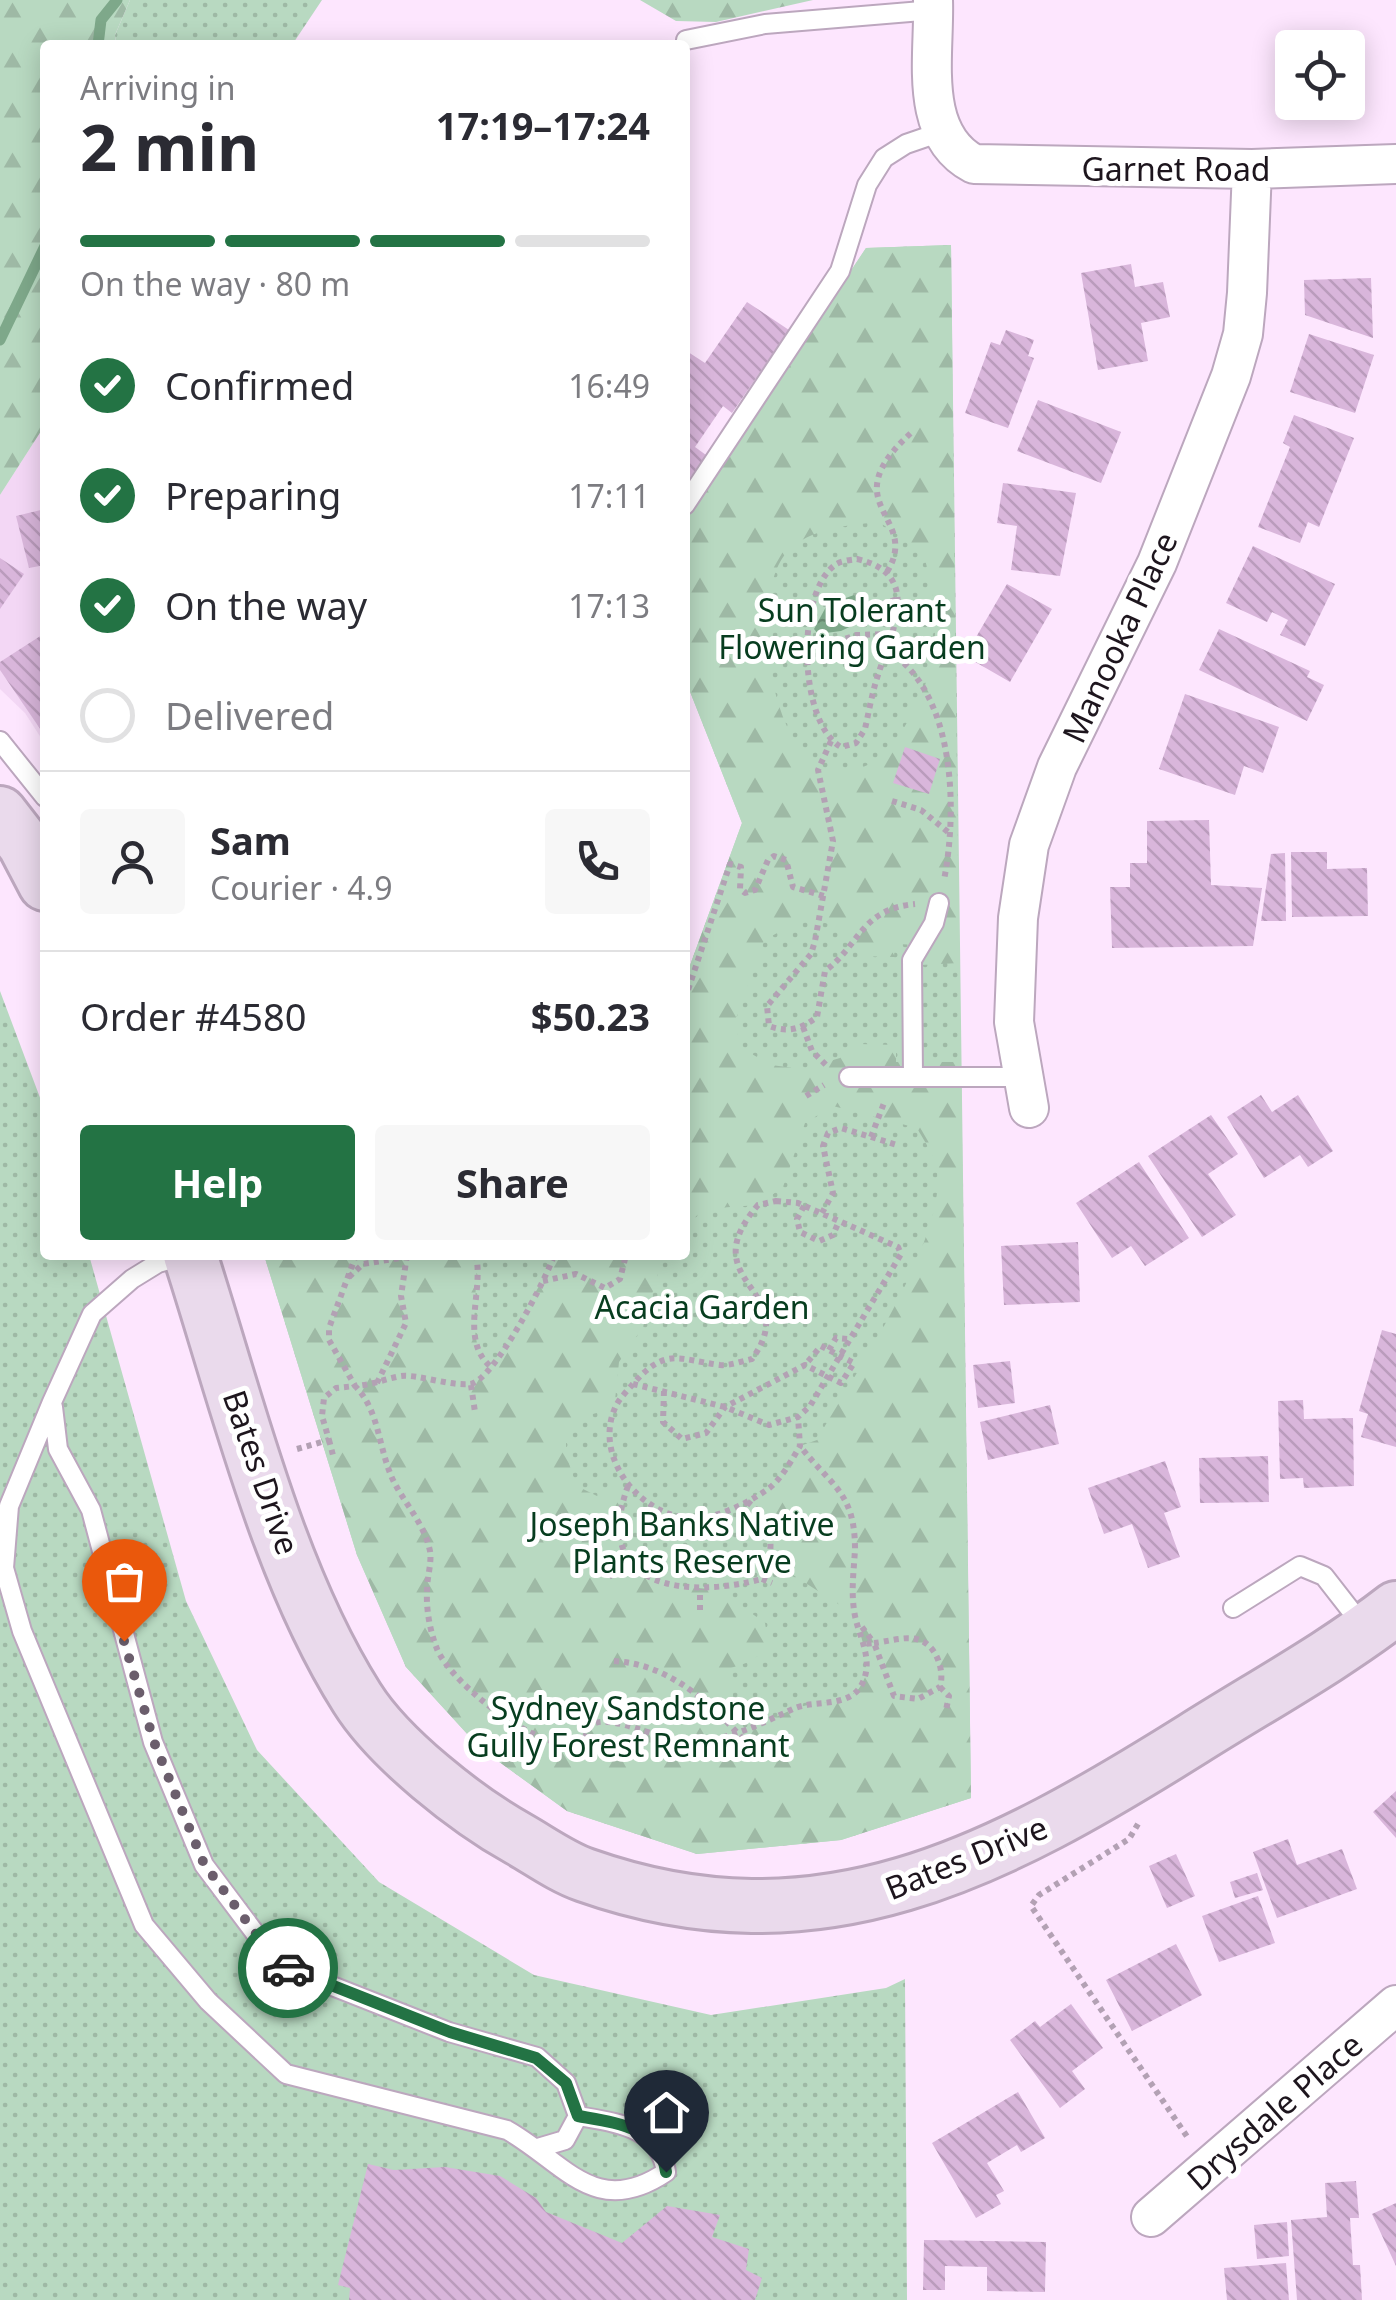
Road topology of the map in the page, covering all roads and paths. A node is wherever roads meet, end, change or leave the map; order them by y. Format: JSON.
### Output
{"nodes":[{"id":1,"x":933,"y":5,"type":"edge"},
{"id":2,"x":686,"y":40,"type":"dead end"},
{"id":3,"x":950,"y":144,"type":"junction"},
{"id":4,"x":1396,"y":164,"type":"edge"},
{"id":5,"x":1252,"y":169,"type":"junction"},
{"id":6,"x":912,"y":432,"type":"dead end"},
{"id":7,"x":690,"y":497,"type":"edge"},
{"id":8,"x":887,"y":572,"type":"junction"},
{"id":9,"x":897,"y":599,"type":"junction"},
{"id":10,"x":868,"y":618,"type":"dead end"},
{"id":11,"x":893,"y":634,"type":"junction"},
{"id":12,"x":808,"y":652,"type":"junction"},
{"id":13,"x":888,"y":652,"type":"junction"},
{"id":14,"x":0,"y":741,"type":"edge"},
{"id":15,"x":831,"y":741,"type":"junction"},
{"id":16,"x":40,"y":791,"type":"edge"},
{"id":17,"x":892,"y":801,"type":"dead end"},
{"id":18,"x":0,"y":813,"type":"edge"},
{"id":19,"x":949,"y":833,"type":"junction"},
{"id":20,"x":40,"y":874,"type":"edge"},
{"id":21,"x":824,"y":896,"type":"junction"},
{"id":22,"x":939,"y":903,"type":"junction"},
{"id":23,"x":690,"y":984,"type":"edge"},
{"id":24,"x":803,"y":1027,"type":"junction"},
{"id":25,"x":904,"y":1076,"type":"junction"},
{"id":26,"x":849,"y":1077,"type":"joint"},
{"id":27,"x":1025,"y":1092,"type":"joint"},
{"id":28,"x":871,"y":1138,"type":"junction"},
{"id":29,"x":897,"y":1145,"type":"dead end"},
{"id":30,"x":804,"y":1206,"type":"junction"},
{"id":31,"x":822,"y":1214,"type":"junction"},
{"id":32,"x":840,"y":1221,"type":"junction"},
{"id":33,"x":169,"y":1260,"type":"edge"},
{"id":34,"x":189,"y":1260,"type":"edge"},
{"id":35,"x":354,"y":1260,"type":"edge"},
{"id":36,"x":385,"y":1260,"type":"edge"},
{"id":37,"x":406,"y":1260,"type":"edge"},
{"id":38,"x":477,"y":1260,"type":"edge"},
{"id":39,"x":552,"y":1260,"type":"edge"},
{"id":40,"x":625,"y":1260,"type":"edge"},
{"id":41,"x":347,"y":1278,"type":"junction"},
{"id":42,"x":542,"y":1281,"type":"junction"},
{"id":43,"x":848,"y":1339,"type":"junction"},
{"id":44,"x":829,"y":1350,"type":"junction"},
{"id":45,"x":838,"y":1354,"type":"junction"},
{"id":46,"x":806,"y":1365,"type":"junction"},
{"id":47,"x":491,"y":1367,"type":"junction"},
{"id":48,"x":826,"y":1375,"type":"junction"},
{"id":49,"x":376,"y":1384,"type":"junction"},
{"id":50,"x":471,"y":1384,"type":"junction"},
{"id":51,"x":633,"y":1384,"type":"junction"},
{"id":52,"x":355,"y":1386,"type":"junction"},
{"id":53,"x":664,"y":1391,"type":"junction"},
{"id":54,"x":52,"y":1402,"type":"junction"},
{"id":55,"x":725,"y":1407,"type":"junction"},
{"id":56,"x":475,"y":1412,"type":"dead end"},
{"id":57,"x":798,"y":1417,"type":"junction"},
{"id":58,"x":291,"y":1431,"type":"dead end"},
{"id":59,"x":329,"y":1440,"type":"junction"},
{"id":60,"x":800,"y":1446,"type":"junction"},
{"id":61,"x":297,"y":1449,"type":"junction"},
{"id":62,"x":334,"y":1459,"type":"dead end"},
{"id":63,"x":302,"y":1466,"type":"dead end"},
{"id":64,"x":628,"y":1486,"type":"junction"},
{"id":65,"x":745,"y":1501,"type":"junction"},
{"id":66,"x":627,"y":1561,"type":"junction"},
{"id":67,"x":609,"y":1578,"type":"dead end"},
{"id":68,"x":762,"y":1579,"type":"junction"},
{"id":69,"x":772,"y":1583,"type":"dead end"},
{"id":70,"x":700,"y":1589,"type":"junction"},
{"id":71,"x":1233,"y":1608,"type":"dead end"},
{"id":72,"x":700,"y":1610,"type":"dead end"},
{"id":73,"x":854,"y":1614,"type":"junction"},
{"id":74,"x":1381,"y":1619,"type":"edge"},
{"id":75,"x":874,"y":1643,"type":"junction"},
{"id":76,"x":864,"y":1644,"type":"junction"},
{"id":77,"x":614,"y":1661,"type":"dead end"},
{"id":78,"x":940,"y":1687,"type":"junction"},
{"id":79,"x":946,"y":1710,"type":"dead end"},
{"id":80,"x":735,"y":1731,"type":"junction"},
{"id":81,"x":742,"y":1738,"type":"dead end"},
{"id":82,"x":1118,"y":1786,"type":"junction"},
{"id":83,"x":1396,"y":2006,"type":"edge"},
{"id":84,"x":578,"y":2116,"type":"junction"},
{"id":85,"x":538,"y":2148,"type":"junction"},
{"id":86,"x":1208,"y":2168,"type":"junction"},
{"id":87,"x":1151,"y":2217,"type":"dead end"}],
"edges":[{"from":1,"to":2,"type":"lane"},
{"from":1,"to":3,"type":"street"},
{"from":3,"to":5,"type":"street","name":"Garnet Road"},
{"from":3,"to":7,"type":"lane"},
{"from":4,"to":5,"type":"street","name":"Garnet Road"},
{"from":5,"to":27,"type":"street","name":"Manooka Place"},
{"from":6,"to":8,"type":"path"},
{"from":8,"to":9,"type":"path"},
{"from":8,"to":12,"type":"path"},
{"from":9,"to":10,"type":"path"},
{"from":9,"to":11,"type":"path"},
{"from":11,"to":12,"type":"path"},
{"from":11,"to":13,"type":"path"},
{"from":12,"to":15,"type":"path"},
{"from":13,"to":15,"type":"path"},
{"from":13,"to":19,"type":"path"},
{"from":14,"to":16,"type":"lane"},
{"from":15,"to":21,"type":"path"},
{"from":17,"to":19,"type":"path"},
{"from":18,"to":20,"type":"main road"},
{"from":19,"to":22,"type":"path"},
{"from":21,"to":23,"type":"path"},
{"from":21,"to":24,"type":"path"},
{"from":22,"to":24,"type":"path"},
{"from":22,"to":25,"type":"lane"},
{"from":24,"to":26,"type":"path"},
{"from":25,"to":26,"type":"lane"},
{"from":25,"to":27,"type":"lane"},
{"from":25,"to":28,"type":"path"},
{"from":28,"to":29,"type":"path"},
{"from":28,"to":31,"type":"path"},
{"from":30,"to":31,"type":"path"},
{"from":30,"to":32,"type":"path"},
{"from":30,"to":51,"type":"path"},
{"from":31,"to":32,"type":"path"},
{"from":32,"to":43,"type":"path"},
{"from":33,"to":54,"type":"lane"},
{"from":34,"to":82,"type":"main road","name":"Bates Drive"},
{"from":35,"to":41,"type":"path"},
{"from":36,"to":41,"type":"path"},
{"from":37,"to":49,"type":"path"},
{"from":38,"to":47,"type":"path"},
{"from":39,"to":42,"type":"path"},
{"from":40,"to":42,"type":"path"},
{"from":41,"to":52,"type":"path"},
{"from":42,"to":47,"type":"path"},
{"from":43,"to":44,"type":"path"},
{"from":43,"to":45,"type":"path"},
{"from":44,"to":45,"type":"path"},
{"from":44,"to":46,"type":"path"},
{"from":45,"to":48,"type":"path"},
{"from":45,"to":48,"type":"path"},
{"from":46,"to":48,"type":"path"},
{"from":46,"to":55,"type":"path"},
{"from":47,"to":50,"type":"path"},
{"from":48,"to":57,"type":"path"},
{"from":49,"to":50,"type":"path"},
{"from":49,"to":52,"type":"path"},
{"from":50,"to":56,"type":"path"},
{"from":51,"to":53,"type":"path"},
{"from":51,"to":64,"type":"path"},
{"from":52,"to":59,"type":"path"},
{"from":52,"to":80,"type":"path"},
{"from":53,"to":55,"type":"path"},
{"from":53,"to":55,"type":"path"},
{"from":54,"to":84,"type":"lane"},
{"from":54,"to":85,"type":"lane"},
{"from":55,"to":57,"type":"path"},
{"from":57,"to":60,"type":"path"},
{"from":58,"to":61,"type":"path"},
{"from":59,"to":61,"type":"path"},
{"from":59,"to":62,"type":"path"},
{"from":60,"to":65,"type":"path"},
{"from":60,"to":73,"type":"path"},
{"from":61,"to":63,"type":"path"},
{"from":64,"to":65,"type":"path"},
{"from":64,"to":66,"type":"path"},
{"from":65,"to":68,"type":"path"},
{"from":66,"to":67,"type":"path"},
{"from":66,"to":70,"type":"path"},
{"from":68,"to":69,"type":"path"},
{"from":68,"to":70,"type":"path"},
{"from":70,"to":72,"type":"path"},
{"from":71,"to":74,"type":"lane"},
{"from":73,"to":75,"type":"path"},
{"from":73,"to":76,"type":"path"},
{"from":74,"to":82,"type":"main road","name":"Bates Drive"},
{"from":75,"to":76,"type":"path"},
{"from":75,"to":78,"type":"path"},
{"from":75,"to":78,"type":"path"},
{"from":76,"to":80,"type":"path"},
{"from":77,"to":80,"type":"path"},
{"from":78,"to":79,"type":"path"},
{"from":80,"to":81,"type":"path"},
{"from":82,"to":86,"type":"path"},
{"from":83,"to":86,"type":"street","name":"Drysdale Place"},
{"from":84,"to":85,"type":"lane"},
{"from":84,"to":85,"type":"lane"},
{"from":86,"to":87,"type":"street","name":"Drysdale Place"}]}
